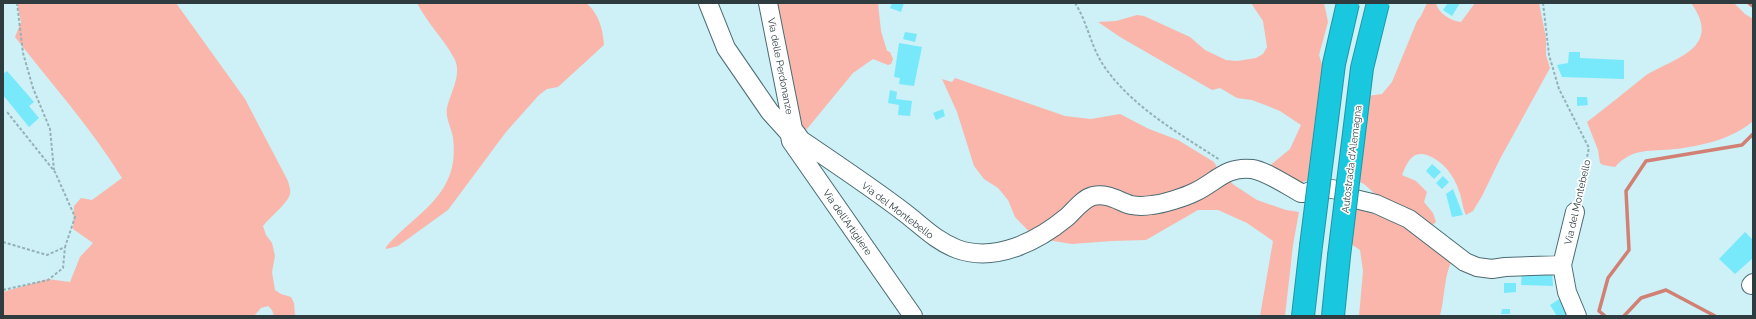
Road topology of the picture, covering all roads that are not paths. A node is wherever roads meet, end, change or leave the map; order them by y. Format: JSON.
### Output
{"nodes":[{"id":1,"x":708,"y":3,"type":"edge"},
{"id":2,"x":768,"y":3,"type":"edge"},
{"id":3,"x":1348,"y":3,"type":"edge"},
{"id":4,"x":1378,"y":3,"type":"edge"},
{"id":5,"x":792,"y":131,"type":"junction"},
{"id":6,"x":1575,"y":212,"type":"road end"},
{"id":7,"x":1562,"y":265,"type":"junction"},
{"id":8,"x":913,"y":316,"type":"edge"},
{"id":9,"x":1303,"y":316,"type":"edge"},
{"id":10,"x":1333,"y":316,"type":"edge"},
{"id":11,"x":1577,"y":316,"type":"edge"}],
"edges":[{"from":1,"to":5,"type":"street","name":"Via del Montebello"},
{"from":2,"to":5,"type":"street","name":"Via delle Perdonanze"},
{"from":3,"to":9,"type":"highway","bridge":true},
{"from":4,"to":10,"type":"highway","name":"Autostrada d'Alemagna","bridge":true},
{"from":5,"to":7,"type":"street","name":"Via del Montebello"},
{"from":5,"to":8,"type":"street","name":"Via dell'Artigliere"},
{"from":6,"to":7,"type":"street","name":"Via del Montebello"},
{"from":7,"to":11,"type":"street","name":"Via del Montebello"}]}
